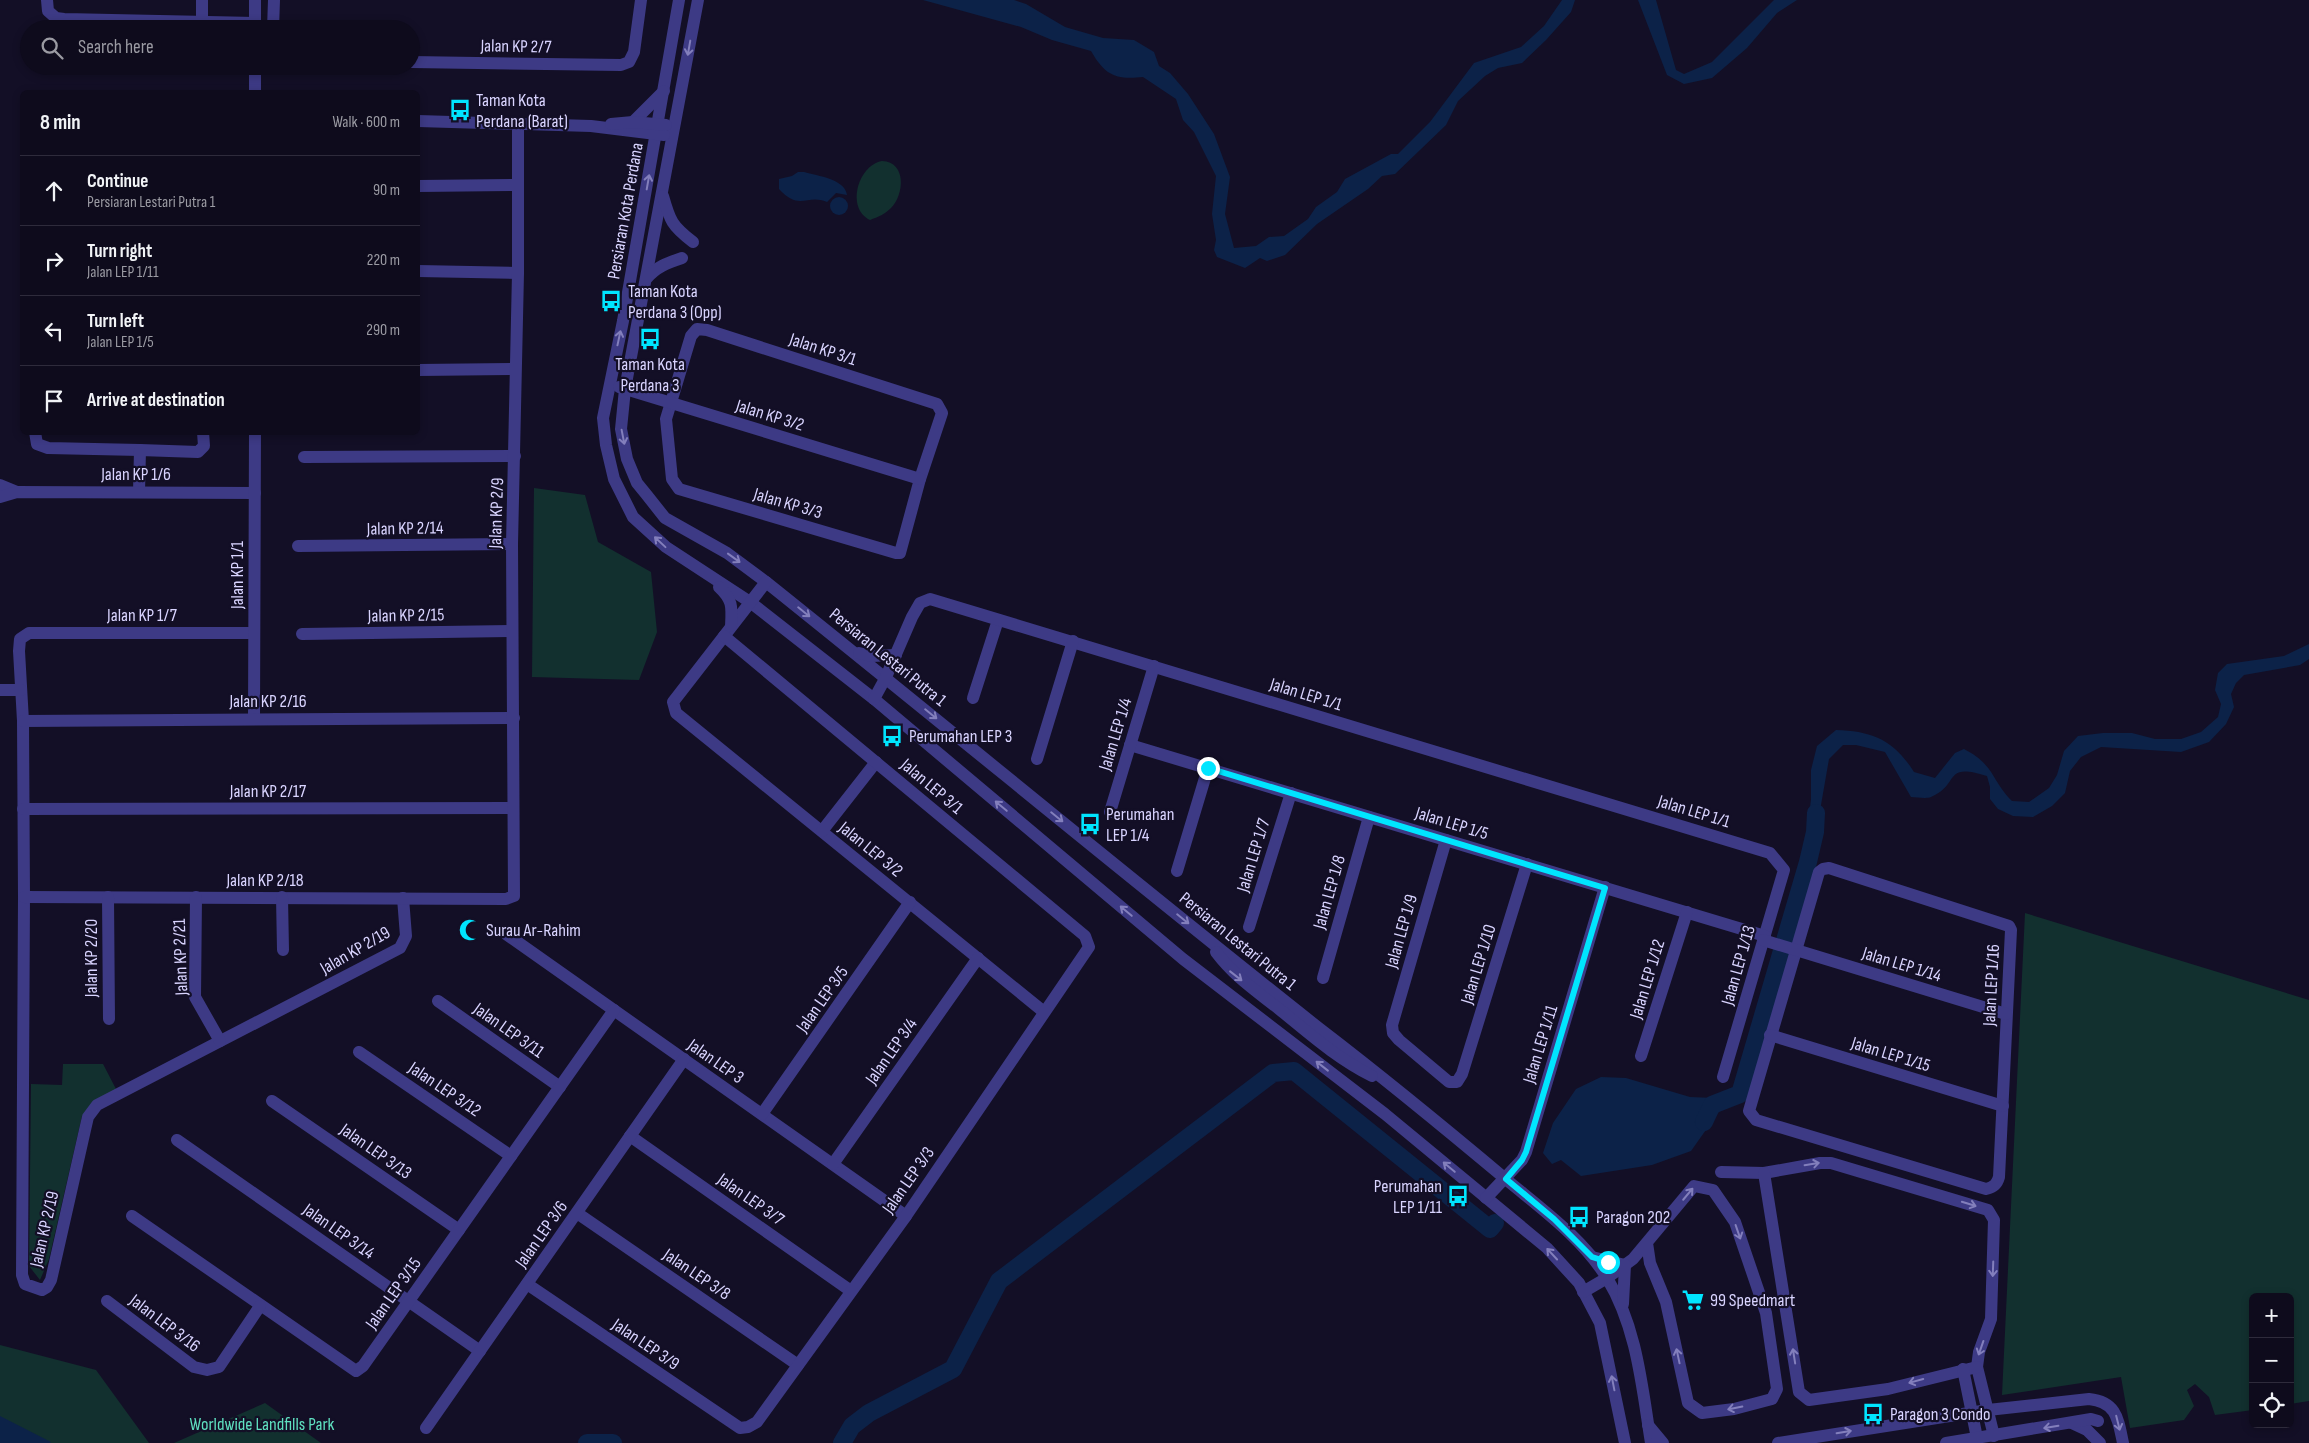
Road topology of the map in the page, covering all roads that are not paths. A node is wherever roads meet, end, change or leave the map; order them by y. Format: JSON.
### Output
{"nodes":[{"id":1,"x":47,"y":0,"type":"edge"},
{"id":2,"x":202,"y":0,"type":"edge"},
{"id":3,"x":256,"y":0,"type":"edge"},
{"id":4,"x":274,"y":0,"type":"edge"},
{"id":5,"x":641,"y":0,"type":"edge"},
{"id":6,"x":679,"y":0,"type":"edge"},
{"id":7,"x":698,"y":0,"type":"edge"},
{"id":8,"x":133,"y":20,"type":"edge"},
{"id":9,"x":202,"y":20,"type":"edge"},
{"id":10,"x":255,"y":20,"type":"edge"},
{"id":11,"x":273,"y":20,"type":"edge"},
{"id":12,"x":420,"y":62,"type":"edge"},
{"id":13,"x":255,"y":75,"type":"edge"},
{"id":14,"x":255,"y":90,"type":"edge"},
{"id":15,"x":664,"y":91,"type":"junction"},
{"id":16,"x":420,"y":121,"type":"edge"},
{"id":17,"x":633,"y":122,"type":"junction"},
{"id":18,"x":518,"y":123,"type":"junction"},
{"id":19,"x":591,"y":126,"type":"junction"},
{"id":20,"x":657,"y":129,"type":"junction"},
{"id":21,"x":674,"y":130,"type":"junction"},
{"id":22,"x":518,"y":185,"type":"junction"},
{"id":23,"x":420,"y":186,"type":"edge"},
{"id":24,"x":662,"y":194,"type":"junction"},
{"id":25,"x":693,"y":242,"type":"dead end"},
{"id":26,"x":682,"y":258,"type":"dead end"},
{"id":27,"x":420,"y":271,"type":"edge"},
{"id":28,"x":518,"y":273,"type":"junction"},
{"id":29,"x":646,"y":280,"type":"junction"},
{"id":30,"x":515,"y":369,"type":"junction"},
{"id":31,"x":420,"y":370,"type":"edge"},
{"id":32,"x":609,"y":385,"type":"junction"},
{"id":33,"x":625,"y":389,"type":"junction"},
{"id":34,"x":671,"y":404,"type":"junction"},
{"id":35,"x":35,"y":435,"type":"edge"},
{"id":36,"x":203,"y":435,"type":"edge"},
{"id":37,"x":255,"y":435,"type":"edge"},
{"id":38,"x":140,"y":450,"type":"junction"},
{"id":39,"x":515,"y":456,"type":"junction"},
{"id":40,"x":304,"y":457,"type":"dead end"},
{"id":41,"x":920,"y":479,"type":"junction"},
{"id":42,"x":0,"y":485,"type":"edge"},
{"id":43,"x":17,"y":492,"type":"junction"},
{"id":44,"x":139,"y":492,"type":"junction"},
{"id":45,"x":254,"y":493,"type":"junction"},
{"id":46,"x":0,"y":497,"type":"edge"},
{"id":47,"x":700,"y":538,"type":"joint"},
{"id":48,"x":512,"y":544,"type":"junction"},
{"id":49,"x":298,"y":546,"type":"dead end"},
{"id":50,"x":700,"y":570,"type":"junction"},
{"id":51,"x":766,"y":582,"type":"junction"},
{"id":52,"x":750,"y":602,"type":"junction"},
{"id":53,"x":998,"y":620,"type":"junction"},
{"id":54,"x":512,"y":631,"type":"junction"},
{"id":55,"x":728,"y":631,"type":"junction"},
{"id":56,"x":29,"y":633,"type":"joint"},
{"id":57,"x":254,"y":633,"type":"junction"},
{"id":58,"x":302,"y":634,"type":"dead end"},
{"id":59,"x":1073,"y":642,"type":"junction"},
{"id":60,"x":854,"y":652,"type":"junction"},
{"id":61,"x":896,"y":654,"type":"junction"},
{"id":62,"x":1154,"y":666,"type":"junction"},
{"id":63,"x":886,"y":677,"type":"junction"},
{"id":64,"x":0,"y":690,"type":"edge"},
{"id":65,"x":21,"y":690,"type":"junction"},
{"id":66,"x":973,"y":698,"type":"dead end"},
{"id":67,"x":874,"y":699,"type":"junction"},
{"id":68,"x":254,"y":718,"type":"junction"},
{"id":69,"x":514,"y":718,"type":"junction"},
{"id":70,"x":23,"y":721,"type":"junction"},
{"id":71,"x":1130,"y":745,"type":"junction"},
{"id":72,"x":1037,"y":759,"type":"dead end"},
{"id":73,"x":876,"y":762,"type":"junction"},
{"id":74,"x":1208,"y":768,"type":"junction"},
{"id":75,"x":1291,"y":793,"type":"junction"},
{"id":76,"x":513,"y":808,"type":"junction"},
{"id":77,"x":23,"y":809,"type":"junction"},
{"id":78,"x":1110,"y":812,"type":"dead end"},
{"id":79,"x":1369,"y":816,"type":"junction"},
{"id":80,"x":822,"y":831,"type":"junction"},
{"id":81,"x":1446,"y":840,"type":"junction"},
{"id":82,"x":1780,"y":863,"type":"joint"},
{"id":83,"x":1528,"y":864,"type":"junction"},
{"id":84,"x":1177,"y":871,"type":"dead end"},
{"id":85,"x":1605,"y":888,"type":"junction"},
{"id":86,"x":24,"y":897,"type":"junction"},
{"id":87,"x":108,"y":897,"type":"junction"},
{"id":88,"x":196,"y":897,"type":"junction"},
{"id":89,"x":282,"y":897,"type":"junction"},
{"id":90,"x":403,"y":898,"type":"junction"},
{"id":91,"x":506,"y":899,"type":"joint"},
{"id":92,"x":910,"y":902,"type":"junction"},
{"id":93,"x":1686,"y":912,"type":"junction"},
{"id":94,"x":1249,"y":927,"type":"dead end"},
{"id":95,"x":506,"y":934,"type":"dead end"},
{"id":96,"x":1766,"y":940,"type":"junction"},
{"id":97,"x":1088,"y":947,"type":"joint"},
{"id":98,"x":1792,"y":949,"type":"junction"},
{"id":99,"x":283,"y":950,"type":"dead end"},
{"id":100,"x":978,"y":958,"type":"junction"},
{"id":101,"x":1323,"y":978,"type":"dead end"},
{"id":102,"x":438,"y":1001,"type":"dead end"},
{"id":103,"x":614,"y":1010,"type":"junction"},
{"id":104,"x":1044,"y":1012,"type":"junction"},
{"id":105,"x":2006,"y":1014,"type":"junction"},
{"id":106,"x":109,"y":1019,"type":"dead end"},
{"id":107,"x":1770,"y":1035,"type":"junction"},
{"id":108,"x":220,"y":1041,"type":"junction"},
{"id":109,"x":359,"y":1052,"type":"dead end"},
{"id":110,"x":1641,"y":1056,"type":"dead end"},
{"id":111,"x":684,"y":1060,"type":"junction"},
{"id":112,"x":1462,"y":1074,"type":"joint"},
{"id":113,"x":1723,"y":1077,"type":"dead end"},
{"id":114,"x":560,"y":1086,"type":"junction"},
{"id":115,"x":272,"y":1101,"type":"dead end"},
{"id":116,"x":2003,"y":1106,"type":"junction"},
{"id":117,"x":762,"y":1114,"type":"junction"},
{"id":118,"x":630,"y":1136,"type":"junction"},
{"id":119,"x":177,"y":1140,"type":"dead end"},
{"id":120,"x":512,"y":1156,"type":"junction"},
{"id":121,"x":833,"y":1164,"type":"junction"},
{"id":122,"x":1721,"y":1172,"type":"dead end"},
{"id":123,"x":1764,"y":1173,"type":"junction"},
{"id":124,"x":1506,"y":1179,"type":"junction"},
{"id":125,"x":1486,"y":1198,"type":"junction"},
{"id":126,"x":577,"y":1213,"type":"junction"},
{"id":127,"x":132,"y":1216,"type":"dead end"},
{"id":128,"x":906,"y":1216,"type":"junction"},
{"id":129,"x":459,"y":1230,"type":"junction"},
{"id":130,"x":1647,"y":1243,"type":"junction"},
{"id":131,"x":1592,"y":1257,"type":"junction"},
{"id":132,"x":1629,"y":1262,"type":"junction"},
{"id":133,"x":1653,"y":1271,"type":"junction"},
{"id":134,"x":1607,"y":1278,"type":"junction"},
{"id":135,"x":527,"y":1284,"type":"junction"},
{"id":136,"x":851,"y":1291,"type":"junction"},
{"id":137,"x":1583,"y":1292,"type":"junction"},
{"id":138,"x":107,"y":1301,"type":"dead end"},
{"id":139,"x":409,"y":1302,"type":"junction"},
{"id":140,"x":260,"y":1306,"type":"junction"},
{"id":141,"x":1624,"y":1309,"type":"junction"},
{"id":142,"x":480,"y":1351,"type":"junction"},
{"id":143,"x":798,"y":1364,"type":"junction"},
{"id":144,"x":1977,"y":1367,"type":"junction"},
{"id":145,"x":1963,"y":1369,"type":"junction"},
{"id":146,"x":1983,"y":1393,"type":"junction"},
{"id":147,"x":1968,"y":1395,"type":"junction"},
{"id":148,"x":2109,"y":1405,"type":"junction"},
{"id":149,"x":2013,"y":1407,"type":"junction"},
{"id":150,"x":1988,"y":1410,"type":"junction"},
{"id":151,"x":1972,"y":1413,"type":"junction"},
{"id":152,"x":1949,"y":1416,"type":"junction"},
{"id":153,"x":2098,"y":1421,"type":"junction"},
{"id":154,"x":2072,"y":1424,"type":"junction"},
{"id":155,"x":1648,"y":1425,"type":"junction"},
{"id":156,"x":748,"y":1427,"type":"joint"},
{"id":157,"x":426,"y":1428,"type":"dead end"},
{"id":158,"x":1994,"y":1436,"type":"junction"},
{"id":159,"x":1977,"y":1438,"type":"junction"},
{"id":160,"x":1623,"y":1439,"type":"edge"},
{"id":161,"x":1651,"y":1443,"type":"edge"},
{"id":162,"x":1663,"y":1443,"type":"edge"},
{"id":163,"x":1778,"y":1443,"type":"edge"},
{"id":164,"x":1946,"y":1443,"type":"edge"},
{"id":165,"x":2100,"y":1443,"type":"edge"},
{"id":166,"x":2104,"y":1443,"type":"edge"},
{"id":167,"x":2123,"y":1443,"type":"edge"}],
"edges":[{"from":1,"to":8,"type":"street"},
{"from":2,"to":9,"type":"street"},
{"from":3,"to":10,"type":"street"},
{"from":4,"to":11,"type":"street"},
{"from":5,"to":12,"type":"street","name":"Jalan KP 2/7"},
{"from":6,"to":15,"type":"street","name":"Persiaran Kota Perdana"},
{"from":7,"to":21,"type":"street","name":"Persiaran Kota Perdana","one_way":true},
{"from":13,"to":14,"type":"street"},
{"from":15,"to":17,"type":"street"},
{"from":15,"to":20,"type":"street","name":"Persiaran Kota Perdana"},
{"from":16,"to":18,"type":"street"},
{"from":17,"to":19,"type":"street"},
{"from":17,"to":20,"type":"street"},
{"from":18,"to":19,"type":"street"},
{"from":18,"to":22,"type":"street","name":"Jalan KP 2/9"},
{"from":19,"to":20,"type":"street"},
{"from":20,"to":21,"type":"street"},
{"from":32,"to":20,"type":"street","name":"Persiaran Kota Perdana","one_way":true},
{"from":21,"to":24,"type":"street","name":"Persiaran Kota Perdana"},
{"from":22,"to":23,"type":"street"},
{"from":22,"to":28,"type":"street","name":"Jalan KP 2/9"},
{"from":24,"to":25,"type":"street"},
{"from":24,"to":29,"type":"street","name":"Persiaran Kota Perdana"},
{"from":26,"to":29,"type":"street"},
{"from":27,"to":28,"type":"street"},
{"from":28,"to":30,"type":"street","name":"Jalan KP 2/9"},
{"from":29,"to":33,"type":"street","name":"Persiaran Kota Perdana"},
{"from":30,"to":31,"type":"street"},
{"from":30,"to":39,"type":"street","name":"Jalan KP 2/9"},
{"from":32,"to":33,"type":"street","name":"Jalan KP 3/2"},
{"from":50,"to":32,"type":"street","name":"Persiaran Kota Perdana","one_way":true},
{"from":33,"to":34,"type":"street","name":"Jalan KP 3/2"},
{"from":33,"to":47,"type":"street","name":"Persiaran Kota Perdana","one_way":true},
{"from":34,"to":41,"type":"street","name":"Jalan KP 3/2"},
{"from":34,"to":41,"type":"street","name":"Jalan KP 3/3"},
{"from":34,"to":41,"type":"street","name":"Jalan KP 3/1"},
{"from":35,"to":38,"type":"street"},
{"from":36,"to":38,"type":"street"},
{"from":37,"to":45,"type":"street","name":"Jalan KP 1/1"},
{"from":38,"to":44,"type":"street"},
{"from":39,"to":40,"type":"street"},
{"from":39,"to":48,"type":"street","name":"Jalan KP 2/9"},
{"from":42,"to":43,"type":"street","name":"Jalan KP 1/6"},
{"from":43,"to":44,"type":"street","name":"Jalan KP 1/6"},
{"from":43,"to":46,"type":"street","name":"Jalan KP 1/6"},
{"from":44,"to":45,"type":"street","name":"Jalan KP 1/6"},
{"from":45,"to":57,"type":"street","name":"Jalan KP 1/1"},
{"from":47,"to":51,"type":"street","name":"Persiaran Lestari Putra 1","one_way":true},
{"from":48,"to":49,"type":"street","name":"Jalan KP 2/14"},
{"from":48,"to":54,"type":"street","name":"Jalan KP 2/9"},
{"from":50,"to":52,"type":"street"},
{"from":50,"to":55,"type":"street"},
{"from":51,"to":52,"type":"street"},
{"from":51,"to":60,"type":"street","name":"Persiaran Lestari Putra 1","one_way":true},
{"from":52,"to":55,"type":"street"},
{"from":52,"to":67,"type":"street"},
{"from":53,"to":59,"type":"street","name":"Jalan LEP 1/1"},
{"from":53,"to":61,"type":"street","name":"Jalan LEP 1/1"},
{"from":53,"to":66,"type":"street"},
{"from":54,"to":58,"type":"street","name":"Jalan KP 2/15"},
{"from":54,"to":69,"type":"street","name":"Jalan KP 2/9"},
{"from":55,"to":73,"type":"street","name":"Jalan LEP 3/1"},
{"from":55,"to":80,"type":"street","name":"Jalan LEP 3/2"},
{"from":56,"to":57,"type":"street","name":"Jalan KP 1/7"},
{"from":56,"to":65,"type":"street","name":"Jalan KP 2/19"},
{"from":57,"to":68,"type":"street","name":"Jalan KP 1/1"},
{"from":59,"to":62,"type":"street","name":"Jalan LEP 1/1"},
{"from":59,"to":72,"type":"street"},
{"from":60,"to":61,"type":"street"},
{"from":60,"to":63,"type":"street","name":"Persiaran Lestari Putra 1"},
{"from":61,"to":63,"type":"street","name":"Jalan LEP 1/1"},
{"from":62,"to":71,"type":"street","name":"Jalan LEP 1/4"},
{"from":62,"to":82,"type":"street","name":"Jalan LEP 1/1"},
{"from":63,"to":67,"type":"street","name":"Jalan LEP 1/1"},
{"from":63,"to":124,"type":"street","name":"Persiaran Lestari Putra 1","one_way":true},
{"from":64,"to":65,"type":"street"},
{"from":65,"to":70,"type":"street","name":"Jalan KP 2/19"},
{"from":125,"to":67,"type":"street","one_way":true},
{"from":68,"to":69,"type":"street","name":"Jalan KP 2/16"},
{"from":68,"to":70,"type":"street","name":"Jalan KP 2/16"},
{"from":69,"to":76,"type":"street","name":"Jalan KP 2/9"},
{"from":70,"to":77,"type":"street","name":"Jalan KP 2/19"},
{"from":71,"to":74,"type":"street","name":"Jalan LEP 1/5"},
{"from":71,"to":78,"type":"street","name":"Jalan LEP 1/4"},
{"from":73,"to":80,"type":"street"},
{"from":73,"to":97,"type":"street","name":"Jalan LEP 3/1"},
{"from":74,"to":75,"type":"street","name":"Jalan LEP 1/5"},
{"from":74,"to":84,"type":"street"},
{"from":75,"to":79,"type":"street","name":"Jalan LEP 1/5"},
{"from":75,"to":94,"type":"street","name":"Jalan LEP 1/7"},
{"from":76,"to":77,"type":"street","name":"Jalan KP 2/17"},
{"from":76,"to":91,"type":"street","name":"Jalan KP 2/9"},
{"from":77,"to":86,"type":"street","name":"Jalan KP 2/19"},
{"from":79,"to":81,"type":"street","name":"Jalan LEP 1/5"},
{"from":79,"to":101,"type":"street","name":"Jalan LEP 1/8"},
{"from":80,"to":92,"type":"street","name":"Jalan LEP 3/2"},
{"from":81,"to":83,"type":"street","name":"Jalan LEP 1/5"},
{"from":81,"to":112,"type":"street","name":"Jalan LEP 1/9"},
{"from":82,"to":96,"type":"street","name":"Jalan LEP 1/13"},
{"from":83,"to":85,"type":"street","name":"Jalan LEP 1/5"},
{"from":83,"to":112,"type":"street","name":"Jalan LEP 1/10"},
{"from":85,"to":93,"type":"street","name":"Jalan LEP 1/5"},
{"from":85,"to":124,"type":"street","name":"Jalan LEP 1/11"},
{"from":86,"to":87,"type":"street","name":"Jalan KP 2/18"},
{"from":86,"to":108,"type":"street","name":"Jalan KP 2/19"},
{"from":87,"to":88,"type":"street","name":"Jalan KP 2/18"},
{"from":87,"to":106,"type":"street","name":"Jalan KP 2/20"},
{"from":88,"to":89,"type":"street","name":"Jalan KP 2/18"},
{"from":88,"to":108,"type":"street","name":"Jalan KP 2/21"},
{"from":89,"to":90,"type":"street","name":"Jalan KP 2/18"},
{"from":89,"to":99,"type":"street"},
{"from":90,"to":91,"type":"street","name":"Jalan KP 2/18"},
{"from":90,"to":108,"type":"street","name":"Jalan KP 2/19"},
{"from":92,"to":100,"type":"street","name":"Jalan LEP 3/2"},
{"from":92,"to":117,"type":"street","name":"Jalan LEP 3/5"},
{"from":93,"to":96,"type":"street","name":"Jalan LEP 1/5"},
{"from":93,"to":110,"type":"street","name":"Jalan LEP 1/12"},
{"from":95,"to":103,"type":"street","name":"Jalan LEP 3"},
{"from":96,"to":98,"type":"street","name":"Jalan LEP 1/14"},
{"from":96,"to":113,"type":"street","name":"Jalan LEP 1/13"},
{"from":97,"to":104,"type":"street","name":"Jalan LEP 3/3"},
{"from":98,"to":105,"type":"street","name":"Jalan LEP 1/14"},
{"from":98,"to":105,"type":"street","name":"Jalan LEP 1/16"},
{"from":98,"to":107,"type":"street","name":"Jalan LEP 1/16"},
{"from":100,"to":104,"type":"street","name":"Jalan LEP 3/2"},
{"from":100,"to":121,"type":"street","name":"Jalan LEP 3/4"},
{"from":102,"to":114,"type":"street","name":"Jalan LEP 3/11"},
{"from":103,"to":111,"type":"street","name":"Jalan LEP 3"},
{"from":103,"to":114,"type":"street","name":"Jalan LEP 3/15"},
{"from":104,"to":128,"type":"street","name":"Jalan LEP 3/3"},
{"from":105,"to":116,"type":"street","name":"Jalan LEP 1/16"},
{"from":107,"to":116,"type":"street","name":"Jalan LEP 1/15"},
{"from":107,"to":116,"type":"street","name":"Jalan LEP 1/16"},
{"from":109,"to":120,"type":"street","name":"Jalan LEP 3/12"},
{"from":111,"to":117,"type":"street","name":"Jalan LEP 3"},
{"from":111,"to":118,"type":"street","name":"Jalan LEP 3/6"},
{"from":114,"to":120,"type":"street","name":"Jalan LEP 3/15"},
{"from":115,"to":129,"type":"street","name":"Jalan LEP 3/13"},
{"from":117,"to":121,"type":"street","name":"Jalan LEP 3"},
{"from":118,"to":126,"type":"street","name":"Jalan LEP 3/6"},
{"from":118,"to":136,"type":"street","name":"Jalan LEP 3/7"},
{"from":119,"to":139,"type":"street","name":"Jalan LEP 3/14"},
{"from":120,"to":129,"type":"street","name":"Jalan LEP 3/15"},
{"from":121,"to":128,"type":"street","name":"Jalan LEP 3"},
{"from":122,"to":123,"type":"street"},
{"from":123,"to":144,"type":"street","one_way":true},
{"from":145,"to":123,"type":"street","one_way":true},
{"from":124,"to":125,"type":"street","name":"Jalan LEP 1/11"},
{"from":124,"to":131,"type":"street"},
{"from":137,"to":125,"type":"street","one_way":true},
{"from":126,"to":135,"type":"street","name":"Jalan LEP 3/6"},
{"from":126,"to":143,"type":"street","name":"Jalan LEP 3/8"},
{"from":127,"to":140,"type":"street","name":"Jalan LEP 3/15"},
{"from":128,"to":136,"type":"street","name":"Jalan LEP 3/3"},
{"from":129,"to":139,"type":"street","name":"Jalan LEP 3/15"},
{"from":130,"to":132,"type":"street"},
{"from":130,"to":133,"type":"street"},
{"from":130,"to":133,"type":"street","one_way":true},
{"from":131,"to":132,"type":"street"},
{"from":131,"to":134,"type":"street"},
{"from":132,"to":133,"type":"street"},
{"from":132,"to":134,"type":"street"},
{"from":132,"to":141,"type":"street"},
{"from":134,"to":137,"type":"street"},
{"from":134,"to":141,"type":"street"},
{"from":135,"to":142,"type":"street","name":"Jalan LEP 3/6"},
{"from":135,"to":156,"type":"street","name":"Jalan LEP 3/9"},
{"from":136,"to":143,"type":"street","name":"Jalan LEP 3/3"},
{"from":160,"to":137,"type":"street","one_way":true},
{"from":138,"to":140,"type":"street","name":"Jalan LEP 3/16"},
{"from":139,"to":140,"type":"street","name":"Jalan LEP 3/15"},
{"from":139,"to":142,"type":"street","name":"Jalan LEP 3/14"},
{"from":141,"to":155,"type":"street"},
{"from":142,"to":157,"type":"street","name":"Jalan LEP 3/6"},
{"from":143,"to":156,"type":"street","name":"Jalan LEP 3/3"},
{"from":144,"to":145,"type":"street"},
{"from":144,"to":146,"type":"street"},
{"from":145,"to":147,"type":"street"},
{"from":146,"to":149,"type":"street"},
{"from":146,"to":150,"type":"street"},
{"from":147,"to":151,"type":"street"},
{"from":147,"to":152,"type":"street"},
{"from":148,"to":149,"type":"street"},
{"from":148,"to":153,"type":"street"},
{"from":148,"to":167,"type":"street","one_way":true},
{"from":149,"to":150,"type":"street"},
{"from":150,"to":151,"type":"street"},
{"from":150,"to":158,"type":"street"},
{"from":151,"to":152,"type":"street"},
{"from":151,"to":159,"type":"street"},
{"from":163,"to":152,"type":"street","one_way":true},
{"from":153,"to":154,"type":"street"},
{"from":153,"to":166,"type":"street"},
{"from":154,"to":158,"type":"street","one_way":true},
{"from":154,"to":165,"type":"street"},
{"from":155,"to":161,"type":"street"},
{"from":155,"to":162,"type":"street"},
{"from":158,"to":159,"type":"street"},
{"from":159,"to":164,"type":"street"}]}
